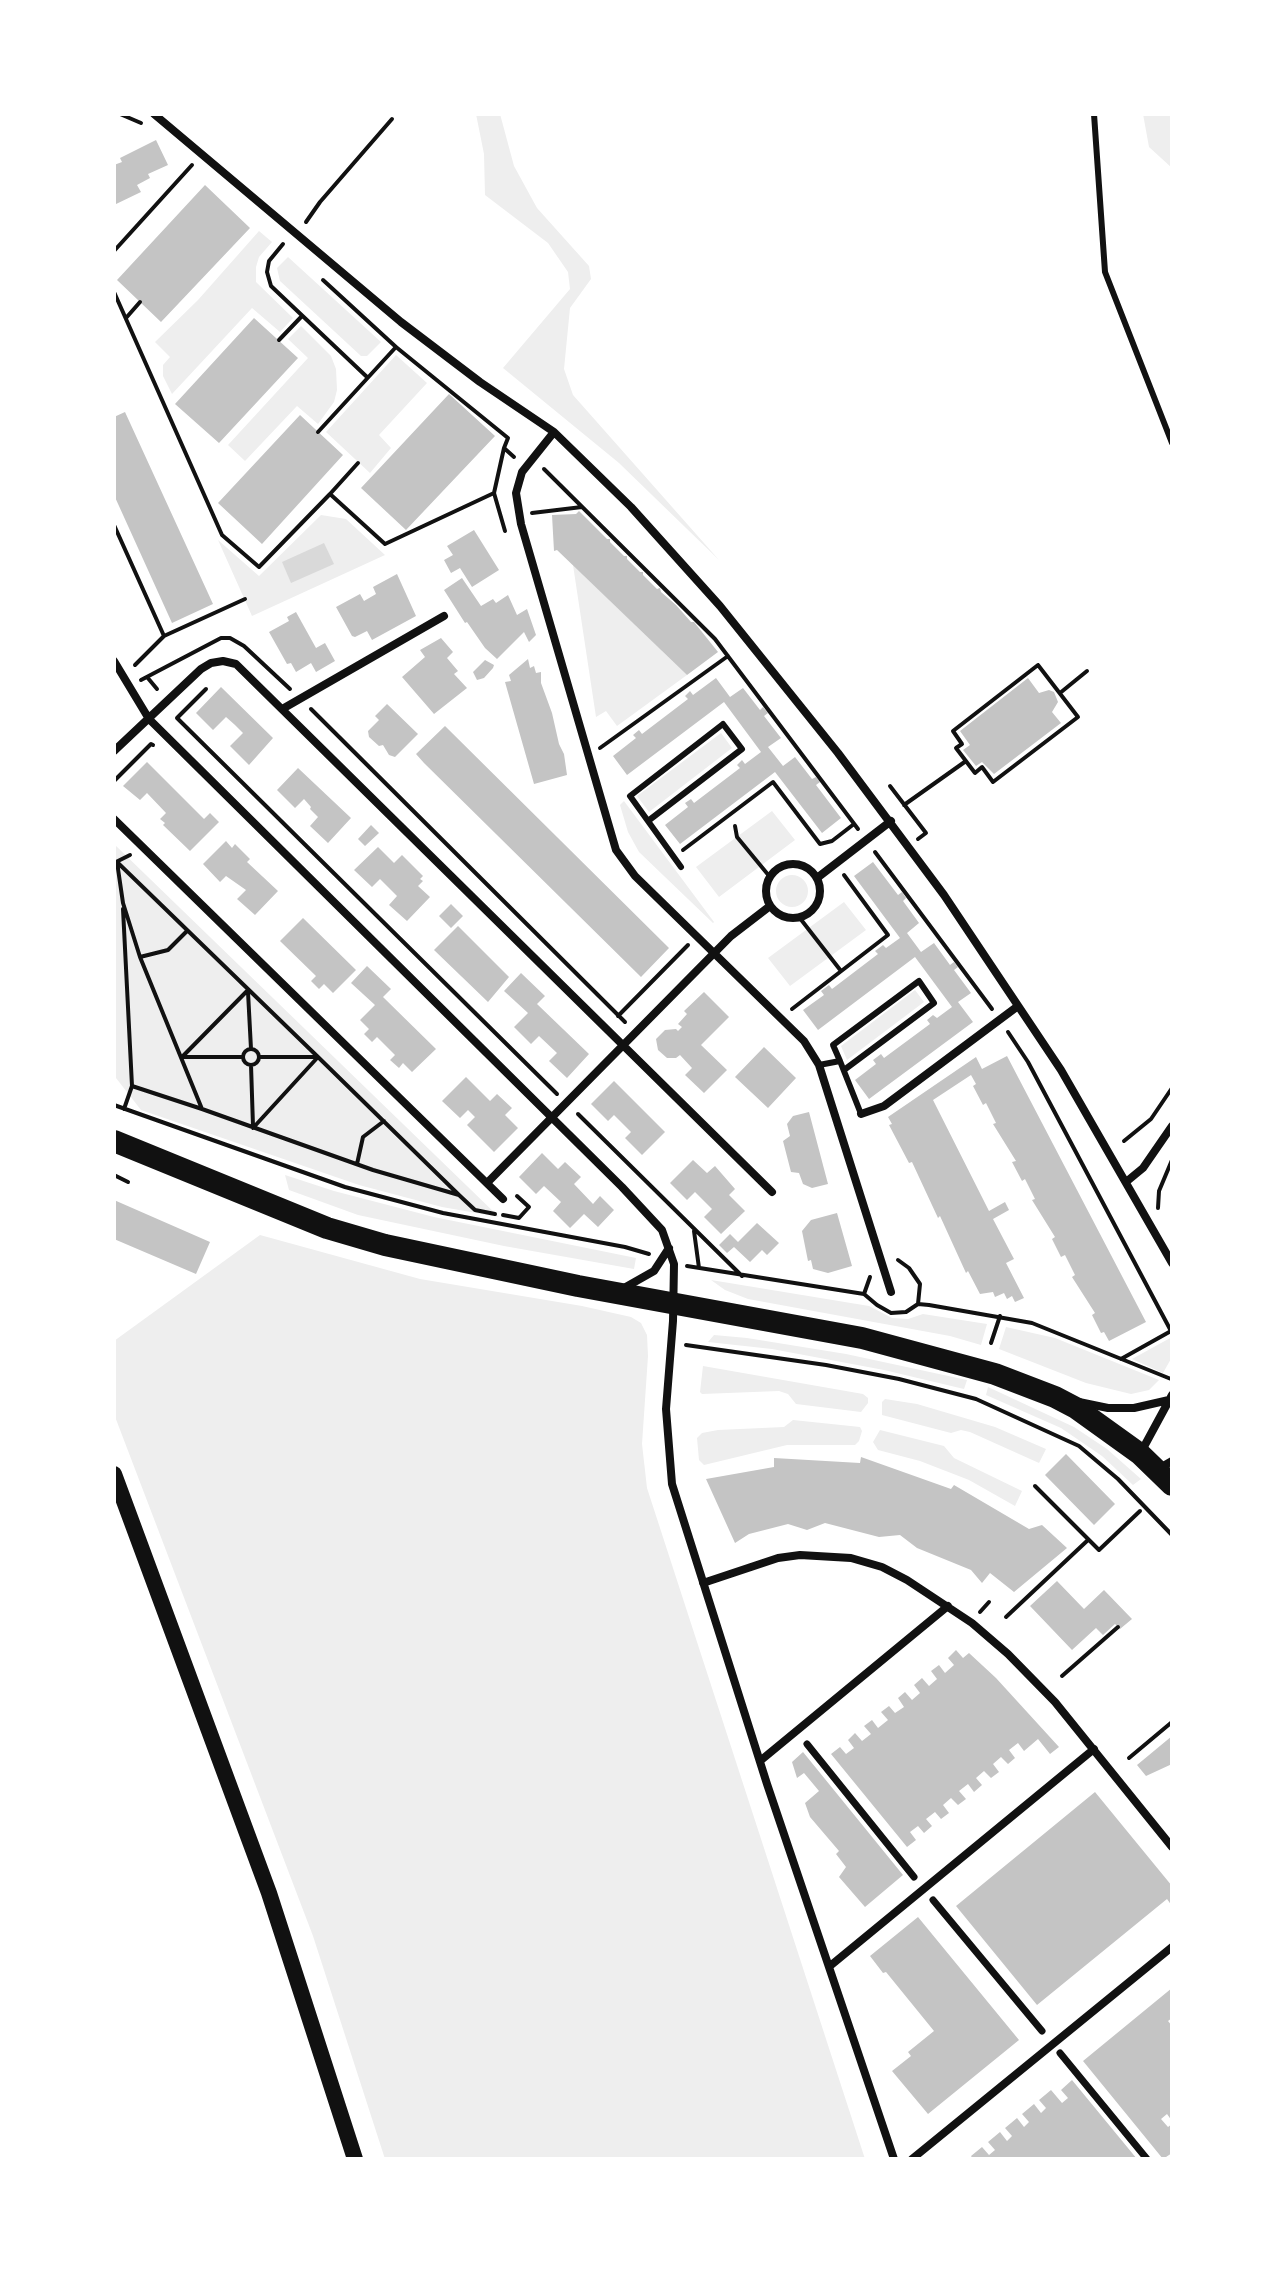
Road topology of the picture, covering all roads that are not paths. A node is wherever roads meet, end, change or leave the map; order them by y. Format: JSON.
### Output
{"nodes":[{"id":1,"x":154,"y":114,"type":"edge"},
{"id":2,"x":1094,"y":114,"type":"edge"},
{"id":3,"x":554,"y":432,"type":"junction"},
{"id":4,"x":1172,"y":443,"type":"edge"},
{"id":5,"x":444,"y":616,"type":"dead end"},
{"id":6,"x":114,"y":661,"type":"edge"},
{"id":7,"x":284,"y":708,"type":"junction"},
{"id":8,"x":149,"y":719,"type":"junction"},
{"id":9,"x":114,"y":751,"type":"edge"},
{"id":10,"x":114,"y":819,"type":"edge"},
{"id":11,"x":648,"y":821,"type":"junction"},
{"id":12,"x":891,"y":821,"type":"junction"},
{"id":13,"x":681,"y":867,"type":"dead end"},
{"id":14,"x":817,"y":878,"type":"junction"},
{"id":15,"x":770,"y":906,"type":"junction"},
{"id":16,"x":715,"y":952,"type":"junction"},
{"id":17,"x":1018,"y":1006,"type":"junction"},
{"id":18,"x":623,"y":1045,"type":"junction"},
{"id":19,"x":840,"y":1061,"type":"junction"},
{"id":20,"x":819,"y":1065,"type":"junction"},
{"id":21,"x":844,"y":1070,"type":"junction"},
{"id":22,"x":861,"y":1114,"type":"joint"},
{"id":23,"x":552,"y":1118,"type":"junction"},
{"id":24,"x":1172,"y":1126,"type":"edge"},
{"id":25,"x":114,"y":1141,"type":"edge"},
{"id":26,"x":1126,"y":1182,"type":"junction"},
{"id":27,"x":487,"y":1183,"type":"junction"},
{"id":28,"x":772,"y":1192,"type":"dead end"},
{"id":29,"x":503,"y":1199,"type":"dead end"},
{"id":30,"x":670,"y":1247,"type":"junction"},
{"id":31,"x":1172,"y":1263,"type":"edge"},
{"id":32,"x":614,"y":1292,"type":"junction"},
{"id":33,"x":891,"y":1292,"type":"dead end"},
{"id":34,"x":674,"y":1302,"type":"junction"},
{"id":35,"x":1055,"y":1397,"type":"junction"},
{"id":36,"x":1170,"y":1398,"type":"edge"},
{"id":37,"x":1140,"y":1454,"type":"junction"},
{"id":38,"x":1167,"y":1472,"type":"edge"},
{"id":39,"x":114,"y":1474,"type":"edge"},
{"id":40,"x":703,"y":1583,"type":"junction"},
{"id":41,"x":948,"y":1606,"type":"junction"},
{"id":42,"x":807,"y":1744,"type":"dead end"},
{"id":43,"x":1094,"y":1749,"type":"junction"},
{"id":44,"x":760,"y":1761,"type":"junction"},
{"id":45,"x":1172,"y":1847,"type":"edge"},
{"id":46,"x":914,"y":1877,"type":"dead end"},
{"id":47,"x":933,"y":1900,"type":"dead end"},
{"id":48,"x":1172,"y":1947,"type":"edge"},
{"id":49,"x":830,"y":1966,"type":"junction"},
{"id":50,"x":1042,"y":2031,"type":"dead end"},
{"id":51,"x":1060,"y":2053,"type":"dead end"},
{"id":52,"x":355,"y":2159,"type":"edge"},
{"id":53,"x":894,"y":2159,"type":"edge"},
{"id":54,"x":912,"y":2159,"type":"edge"},
{"id":55,"x":1147,"y":2159,"type":"edge"}],
"edges":[{"from":1,"to":3,"type":"street"},
{"from":2,"to":4,"type":"lane"},
{"from":3,"to":12,"type":"street"},
{"from":3,"to":16,"type":"street"},
{"from":5,"to":7,"type":"street"},
{"from":6,"to":8,"type":"street"},
{"from":7,"to":8,"type":"street"},
{"from":7,"to":18,"type":"street"},
{"from":8,"to":9,"type":"street"},
{"from":8,"to":23,"type":"street"},
{"from":10,"to":27,"type":"street"},
{"from":11,"to":11,"type":"lane"},
{"from":11,"to":13,"type":"lane"},
{"from":12,"to":14,"type":"street"},
{"from":12,"to":17,"type":"street"},
{"from":14,"to":15,"type":"street"},
{"from":14,"to":15,"type":"street"},
{"from":15,"to":16,"type":"street"},
{"from":16,"to":18,"type":"street"},
{"from":16,"to":20,"type":"street"},
{"from":17,"to":22,"type":"street"},
{"from":17,"to":26,"type":"street"},
{"from":18,"to":23,"type":"street"},
{"from":18,"to":28,"type":"street"},
{"from":19,"to":20,"type":"lane"},
{"from":19,"to":21,"type":"lane"},
{"from":19,"to":21,"type":"lane"},
{"from":20,"to":33,"type":"street"},
{"from":21,"to":22,"type":"lane"},
{"from":23,"to":27,"type":"street"},
{"from":23,"to":30,"type":"street"},
{"from":24,"to":26,"type":"street"},
{"from":25,"to":32,"type":"highway"},
{"from":26,"to":31,"type":"street"},
{"from":27,"to":29,"type":"street"},
{"from":30,"to":32,"type":"street"},
{"from":30,"to":34,"type":"street"},
{"from":32,"to":34,"type":"highway"},
{"from":34,"to":35,"type":"highway"},
{"from":34,"to":40,"type":"street"},
{"from":35,"to":36,"type":"street"},
{"from":35,"to":37,"type":"highway"},
{"from":36,"to":37,"type":"street"},
{"from":37,"to":38,"type":"highway"},
{"from":39,"to":52,"type":"main road"},
{"from":40,"to":41,"type":"street"},
{"from":40,"to":44,"type":"street"},
{"from":41,"to":43,"type":"street"},
{"from":41,"to":44,"type":"street"},
{"from":42,"to":46,"type":"street"},
{"from":43,"to":45,"type":"street"},
{"from":43,"to":49,"type":"street"},
{"from":44,"to":49,"type":"street"},
{"from":47,"to":50,"type":"street"},
{"from":48,"to":54,"type":"street"},
{"from":49,"to":53,"type":"street"},
{"from":51,"to":55,"type":"street"}]}
